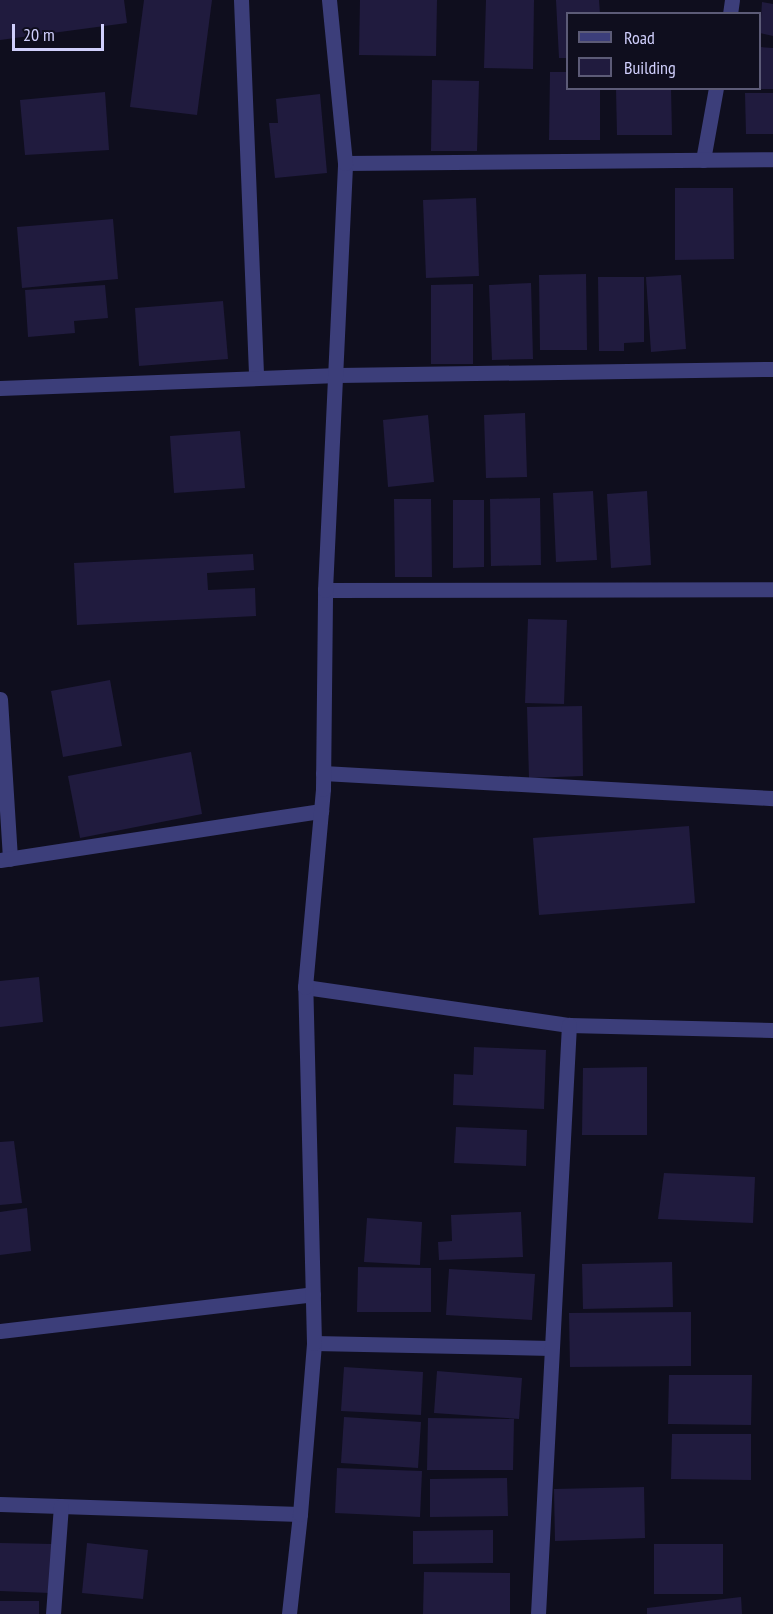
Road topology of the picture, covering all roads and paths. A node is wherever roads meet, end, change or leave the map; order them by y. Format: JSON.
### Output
{"nodes":[{"id":1,"x":241,"y":0,"type":"edge"},
{"id":2,"x":329,"y":0,"type":"edge"},
{"id":3,"x":716,"y":90,"type":"edge"},
{"id":4,"x":773,"y":159,"type":"edge"},
{"id":5,"x":703,"y":160,"type":"junction"},
{"id":6,"x":345,"y":163,"type":"junction"},
{"id":7,"x":773,"y":369,"type":"edge"},
{"id":8,"x":338,"y":375,"type":"junction"},
{"id":9,"x":256,"y":378,"type":"junction"},
{"id":10,"x":0,"y":388,"type":"edge"},
{"id":11,"x":773,"y":589,"type":"edge"},
{"id":12,"x":325,"y":590,"type":"junction"},
{"id":13,"x":0,"y":699,"type":"edge"},
{"id":14,"x":323,"y":773,"type":"junction"},
{"id":15,"x":773,"y":798,"type":"edge"},
{"id":16,"x":321,"y":811,"type":"junction"},
{"id":17,"x":5,"y":860,"type":"edge"},
{"id":18,"x":305,"y":987,"type":"junction"},
{"id":19,"x":569,"y":1025,"type":"junction"},
{"id":20,"x":773,"y":1030,"type":"edge"},
{"id":21,"x":313,"y":1294,"type":"junction"},
{"id":22,"x":0,"y":1331,"type":"edge"},
{"id":23,"x":314,"y":1342,"type":"junction"},
{"id":24,"x":551,"y":1348,"type":"junction"},
{"id":25,"x":0,"y":1504,"type":"edge"},
{"id":26,"x":61,"y":1506,"type":"junction"},
{"id":27,"x":300,"y":1514,"type":"junction"},
{"id":28,"x":53,"y":1614,"type":"edge"},
{"id":29,"x":289,"y":1614,"type":"edge"},
{"id":30,"x":538,"y":1614,"type":"edge"}],
"edges":[{"from":1,"to":9,"type":"street"},
{"from":2,"to":6,"type":"street"},
{"from":3,"to":5,"type":"street"},
{"from":4,"to":5,"type":"street"},
{"from":5,"to":6,"type":"street"},
{"from":6,"to":8,"type":"street"},
{"from":7,"to":8,"type":"street"},
{"from":8,"to":9,"type":"street"},
{"from":8,"to":12,"type":"street"},
{"from":9,"to":10,"type":"street"},
{"from":11,"to":12,"type":"street"},
{"from":12,"to":14,"type":"street"},
{"from":13,"to":17,"type":"street"},
{"from":14,"to":15,"type":"street"},
{"from":14,"to":16,"type":"street"},
{"from":16,"to":17,"type":"street"},
{"from":16,"to":18,"type":"street"},
{"from":18,"to":19,"type":"street"},
{"from":18,"to":21,"type":"street"},
{"from":19,"to":20,"type":"street"},
{"from":19,"to":24,"type":"street"},
{"from":21,"to":22,"type":"street"},
{"from":21,"to":23,"type":"street"},
{"from":23,"to":24,"type":"street"},
{"from":23,"to":27,"type":"street"},
{"from":24,"to":30,"type":"street"},
{"from":25,"to":26,"type":"street"},
{"from":26,"to":27,"type":"street"},
{"from":26,"to":28,"type":"street"},
{"from":27,"to":29,"type":"street"}]}
